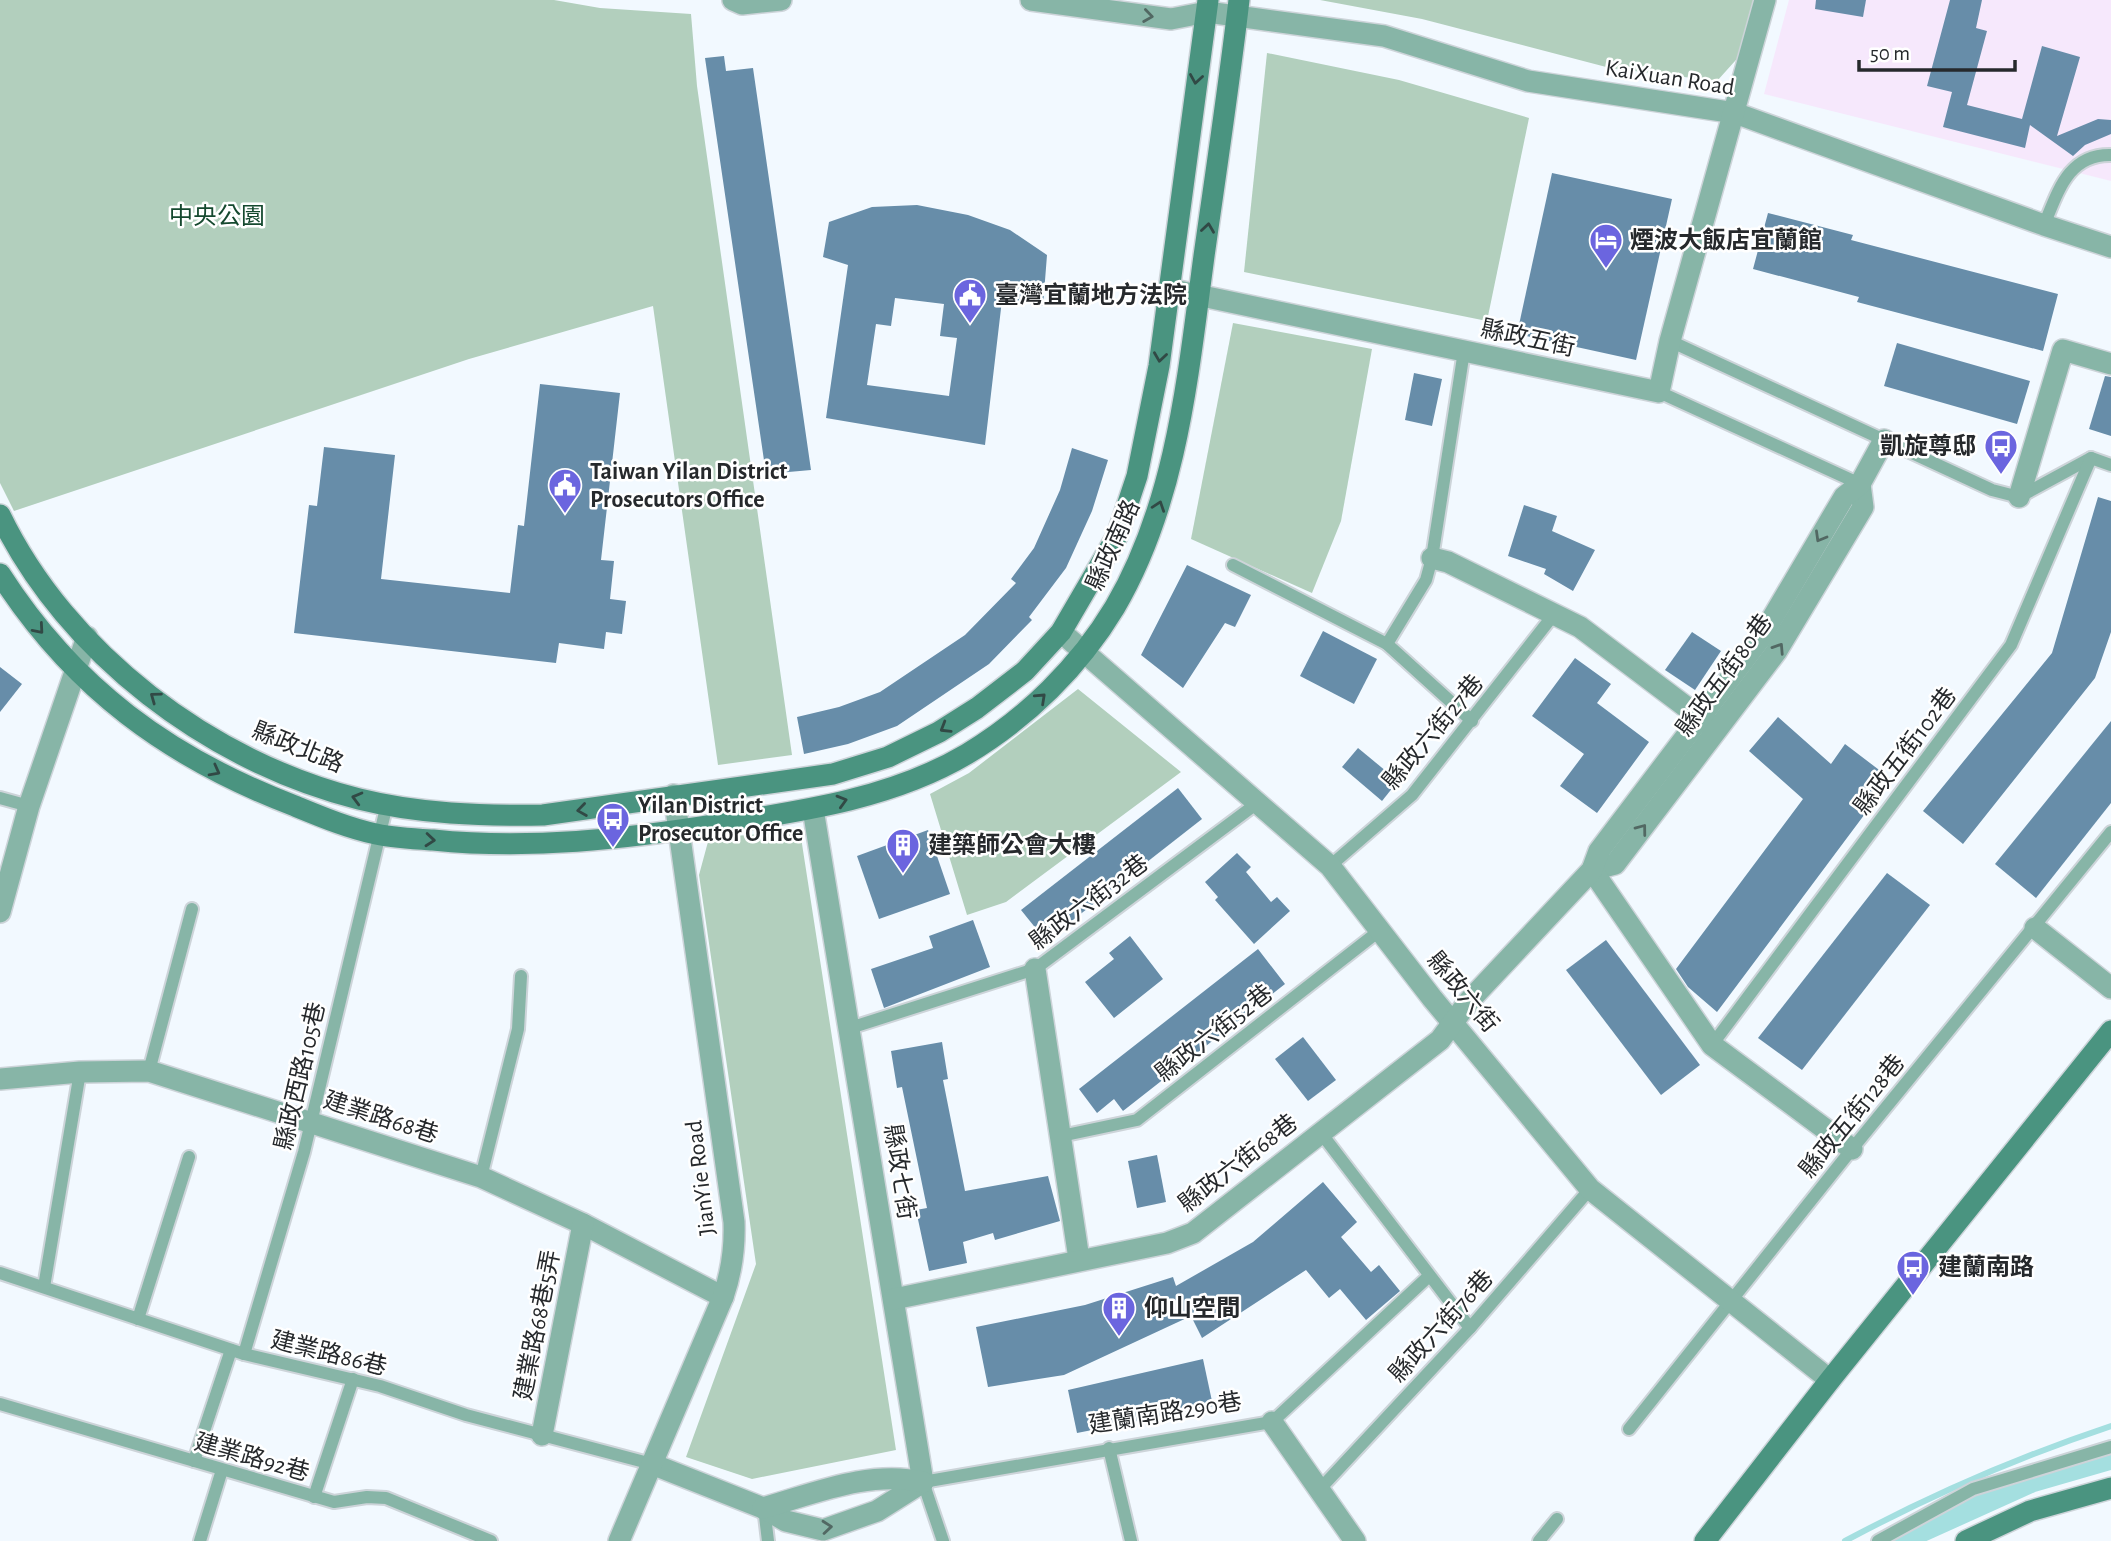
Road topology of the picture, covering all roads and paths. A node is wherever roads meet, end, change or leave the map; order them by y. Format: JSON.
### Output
{"nodes":[{"id":1,"x":733,"y":0,"type":"edge"},
{"id":2,"x":781,"y":0,"type":"edge"},
{"id":3,"x":1031,"y":0,"type":"edge"},
{"id":4,"x":1188,"y":0,"type":"edge"},
{"id":5,"x":1765,"y":0,"type":"edge"},
{"id":6,"x":1207,"y":6,"type":"edge"},
{"id":7,"x":1238,"y":8,"type":"edge"},
{"id":8,"x":1735,"y":113,"type":"junction"},
{"id":9,"x":2111,"y":155,"type":"edge"},
{"id":10,"x":2043,"y":225,"type":"junction"},
{"id":11,"x":2111,"y":247,"type":"edge"},
{"id":12,"x":1169,"y":289,"type":"junction"},
{"id":13,"x":1199,"y":295,"type":"junction"},
{"id":14,"x":1670,"y":341,"type":"junction"},
{"id":15,"x":1464,"y":351,"type":"junction"},
{"id":16,"x":2111,"y":364,"type":"edge"},
{"id":17,"x":1659,"y":392,"type":"junction"},
{"id":18,"x":1884,"y":440,"type":"junction"},
{"id":19,"x":2091,"y":458,"type":"junction"},
{"id":20,"x":2111,"y":465,"type":"edge"},
{"id":21,"x":1860,"y":484,"type":"junction"},
{"id":22,"x":2019,"y":497,"type":"junction"},
{"id":23,"x":0,"y":515,"type":"edge"},
{"id":24,"x":1432,"y":558,"type":"junction"},
{"id":25,"x":1233,"y":565,"type":"dead end"},
{"id":26,"x":0,"y":573,"type":"edge"},
{"id":27,"x":1555,"y":613,"type":"junction"},
{"id":28,"x":1061,"y":632,"type":"junction"},
{"id":29,"x":87,"y":637,"type":"junction"},
{"id":30,"x":1388,"y":644,"type":"junction"},
{"id":31,"x":1082,"y":653,"type":"junction"},
{"id":32,"x":75,"y":671,"type":"junction"},
{"id":33,"x":1472,"y":721,"type":"junction"},
{"id":34,"x":1709,"y":724,"type":"junction"},
{"id":35,"x":674,"y":795,"type":"junction"},
{"id":36,"x":0,"y":798,"type":"edge"},
{"id":37,"x":387,"y":804,"type":"junction"},
{"id":38,"x":1256,"y":804,"type":"junction"},
{"id":39,"x":29,"y":806,"type":"junction"},
{"id":40,"x":813,"y":809,"type":"junction"},
{"id":41,"x":678,"y":830,"type":"junction"},
{"id":42,"x":2111,"y":832,"type":"edge"},
{"id":43,"x":379,"y":835,"type":"junction"},
{"id":44,"x":1330,"y":866,"type":"junction"},
{"id":45,"x":1592,"y":870,"type":"junction"},
{"id":46,"x":192,"y":909,"type":"dead end"},
{"id":47,"x":0,"y":912,"type":"edge"},
{"id":48,"x":2035,"y":928,"type":"junction"},
{"id":49,"x":1379,"y":931,"type":"junction"},
{"id":50,"x":1035,"y":969,"type":"junction"},
{"id":51,"x":522,"y":976,"type":"dead end"},
{"id":52,"x":2111,"y":988,"type":"edge"},
{"id":53,"x":1453,"y":1021,"type":"junction"},
{"id":54,"x":850,"y":1028,"type":"junction"},
{"id":55,"x":2111,"y":1031,"type":"edge"},
{"id":56,"x":1712,"y":1045,"type":"junction"},
{"id":57,"x":149,"y":1071,"type":"junction"},
{"id":58,"x":80,"y":1072,"type":"junction"},
{"id":59,"x":0,"y":1079,"type":"edge"},
{"id":60,"x":310,"y":1122,"type":"junction"},
{"id":61,"x":1321,"y":1132,"type":"junction"},
{"id":62,"x":1060,"y":1136,"type":"junction"},
{"id":63,"x":1852,"y":1149,"type":"junction"},
{"id":64,"x":188,"y":1157,"type":"dead end"},
{"id":65,"x":481,"y":1177,"type":"junction"},
{"id":66,"x":1590,"y":1189,"type":"junction"},
{"id":67,"x":583,"y":1224,"type":"junction"},
{"id":68,"x":1079,"y":1259,"type":"junction"},
{"id":69,"x":0,"y":1273,"type":"edge"},
{"id":70,"x":1429,"y":1276,"type":"junction"},
{"id":71,"x":44,"y":1287,"type":"junction"},
{"id":72,"x":723,"y":1297,"type":"junction"},
{"id":73,"x":894,"y":1299,"type":"junction"},
{"id":74,"x":1732,"y":1300,"type":"junction"},
{"id":75,"x":138,"y":1319,"type":"junction"},
{"id":76,"x":1470,"y":1328,"type":"junction"},
{"id":77,"x":231,"y":1350,"type":"junction"},
{"id":78,"x":244,"y":1354,"type":"junction"},
{"id":79,"x":353,"y":1378,"type":"junction"},
{"id":80,"x":1830,"y":1380,"type":"junction"},
{"id":81,"x":0,"y":1404,"type":"edge"},
{"id":82,"x":1272,"y":1422,"type":"junction"},
{"id":83,"x":1629,"y":1429,"type":"dead end"},
{"id":84,"x":542,"y":1435,"type":"junction"},
{"id":85,"x":2111,"y":1447,"type":"edge"},
{"id":86,"x":1109,"y":1448,"type":"junction"},
{"id":87,"x":194,"y":1461,"type":"junction"},
{"id":88,"x":652,"y":1464,"type":"junction"},
{"id":89,"x":222,"y":1470,"type":"junction"},
{"id":90,"x":923,"y":1482,"type":"junction"},
{"id":91,"x":2111,"y":1488,"type":"edge"},
{"id":92,"x":1320,"y":1489,"type":"junction"},
{"id":93,"x":314,"y":1497,"type":"junction"},
{"id":94,"x":764,"y":1508,"type":"junction"},
{"id":95,"x":1557,"y":1519,"type":"dead end"},
{"id":96,"x":200,"y":1541,"type":"edge"},
{"id":97,"x":491,"y":1541,"type":"edge"},
{"id":98,"x":619,"y":1541,"type":"edge"},
{"id":99,"x":768,"y":1541,"type":"edge"},
{"id":100,"x":943,"y":1541,"type":"edge"},
{"id":101,"x":1131,"y":1541,"type":"edge"},
{"id":102,"x":1356,"y":1541,"type":"edge"},
{"id":103,"x":1539,"y":1541,"type":"edge"},
{"id":104,"x":1705,"y":1541,"type":"edge"},
{"id":105,"x":1878,"y":1541,"type":"edge"},
{"id":106,"x":1966,"y":1541,"type":"edge"}],
"edges":[{"from":1,"to":2,"type":"street"},
{"from":3,"to":6,"type":"street","name":"KaiXuan Road","one_way":true},
{"from":4,"to":6,"type":"street","name":"KaiXuan Road"},
{"from":5,"to":8,"type":"street"},
{"from":6,"to":7,"type":"street","name":"KaiXuan Road"},
{"from":6,"to":12,"type":"street","name":"縣政南路","one_way":true},
{"from":7,"to":8,"type":"street","name":"KaiXuan Road"},
{"from":13,"to":7,"type":"street","name":"縣政南路","one_way":true},
{"from":8,"to":10,"type":"street","name":"KaiXuan Road"},
{"from":8,"to":14,"type":"street"},
{"from":9,"to":10,"type":"lane"},
{"from":10,"to":11,"type":"street","name":"KaiXuan Road"},
{"from":12,"to":13,"type":"street","name":"縣政五街"},
{"from":12,"to":28,"type":"street","name":"縣政南路","one_way":true},
{"from":13,"to":15,"type":"street","name":"縣政五街"},
{"from":31,"to":13,"type":"street","name":"縣政南路","one_way":true},
{"from":14,"to":17,"type":"street"},
{"from":14,"to":18,"type":"lane"},
{"from":15,"to":17,"type":"street","name":"縣政五街"},
{"from":15,"to":24,"type":"lane"},
{"from":16,"to":22,"type":"street"},
{"from":17,"to":21,"type":"lane","name":"縣政五街"},
{"from":18,"to":21,"type":"street","name":"縣政五街80巷"},
{"from":18,"to":22,"type":"lane"},
{"from":19,"to":20,"type":"lane"},
{"from":19,"to":22,"type":"lane"},
{"from":19,"to":56,"type":"lane","name":"縣政五街102巷"},
{"from":21,"to":34,"type":"street","name":"縣政五街80巷"},
{"from":23,"to":29,"type":"street","name":"縣政北路"},
{"from":24,"to":27,"type":"street"},
{"from":24,"to":30,"type":"lane"},
{"from":25,"to":30,"type":"lane"},
{"from":26,"to":32,"type":"street","one_way":true},
{"from":27,"to":33,"type":"lane","name":"縣政六街27巷"},
{"from":27,"to":34,"type":"street"},
{"from":28,"to":31,"type":"street","name":"縣政六街"},
{"from":28,"to":35,"type":"street","name":"縣政南路","one_way":true},
{"from":29,"to":32,"type":"street"},
{"from":37,"to":29,"type":"street","name":"縣政北路","one_way":true},
{"from":30,"to":33,"type":"lane"},
{"from":31,"to":38,"type":"street","name":"縣政六街"},
{"from":40,"to":31,"type":"street","name":"縣政南路","one_way":true},
{"from":32,"to":39,"type":"street"},
{"from":32,"to":43,"type":"street","one_way":true},
{"from":33,"to":44,"type":"lane","name":"縣政六街27巷"},
{"from":34,"to":45,"type":"street","name":"縣政五街80巷"},
{"from":35,"to":37,"type":"street","name":"縣政北路","one_way":true},
{"from":35,"to":41,"type":"street","name":"JianYie Road"},
{"from":36,"to":39,"type":"lane"},
{"from":37,"to":43,"type":"lane","name":"縣政西路105巷"},
{"from":38,"to":44,"type":"street","name":"縣政六街"},
{"from":38,"to":50,"type":"lane","name":"縣政六街32巷"},
{"from":39,"to":47,"type":"street"},
{"from":40,"to":41,"type":"street","name":"縣政南路"},
{"from":40,"to":54,"type":"street","name":"縣政七街"},
{"from":43,"to":41,"type":"street","one_way":true},
{"from":41,"to":72,"type":"street","name":"JianYie Road"},
{"from":42,"to":48,"type":"lane","name":"縣政五街128巷"},
{"from":43,"to":60,"type":"lane","name":"縣政西路105巷"},
{"from":44,"to":49,"type":"street","name":"縣政六街"},
{"from":45,"to":53,"type":"street","name":"縣政五街80巷"},
{"from":45,"to":56,"type":"street"},
{"from":46,"to":57,"type":"lane"},
{"from":48,"to":52,"type":"street"},
{"from":48,"to":63,"type":"lane","name":"縣政五街128巷"},
{"from":49,"to":53,"type":"street","name":"縣政六街"},
{"from":49,"to":62,"type":"lane","name":"縣政六街52巷"},
{"from":50,"to":54,"type":"lane","name":"縣政六街32巷"},
{"from":50,"to":62,"type":"street"},
{"from":51,"to":65,"type":"lane"},
{"from":53,"to":61,"type":"street","name":"縣政六街68巷"},
{"from":53,"to":66,"type":"street","name":"縣政六街"},
{"from":54,"to":73,"type":"street","name":"縣政七街"},
{"from":55,"to":80,"type":"street"},
{"from":56,"to":63,"type":"street"},
{"from":57,"to":58,"type":"street","name":"建業路68巷"},
{"from":57,"to":60,"type":"street","name":"建業路68巷"},
{"from":58,"to":59,"type":"street","name":"建業路68巷"},
{"from":58,"to":71,"type":"lane"},
{"from":60,"to":65,"type":"street","name":"建業路68巷"},
{"from":60,"to":78,"type":"lane","name":"縣政西路105巷"},
{"from":61,"to":68,"type":"street","name":"縣政六街68巷"},
{"from":61,"to":70,"type":"lane"},
{"from":62,"to":68,"type":"street"},
{"from":63,"to":74,"type":"lane","name":"縣政五街128巷"},
{"from":64,"to":75,"type":"lane"},
{"from":65,"to":67,"type":"street","name":"建業路68巷"},
{"from":66,"to":74,"type":"street","name":"縣政六街"},
{"from":66,"to":76,"type":"lane","name":"縣政六街76巷"},
{"from":67,"to":72,"type":"street","name":"建業路68巷"},
{"from":67,"to":84,"type":"street","name":"建業路68巷5弄"},
{"from":68,"to":73,"type":"street","name":"縣政六街68巷"},
{"from":69,"to":71,"type":"lane","name":"建業路86巷"},
{"from":70,"to":76,"type":"lane"},
{"from":70,"to":82,"type":"lane"},
{"from":71,"to":75,"type":"lane","name":"建業路86巷"},
{"from":72,"to":88,"type":"street","name":"JianYie Road"},
{"from":73,"to":90,"type":"street","name":"縣政七街"},
{"from":74,"to":80,"type":"street","name":"縣政六街"},
{"from":74,"to":83,"type":"lane","name":"縣政五街128巷"},
{"from":75,"to":77,"type":"lane","name":"建業路86巷"},
{"from":76,"to":92,"type":"lane","name":"縣政六街76巷"},
{"from":77,"to":78,"type":"lane","name":"建業路86巷"},
{"from":77,"to":87,"type":"lane"},
{"from":78,"to":79,"type":"lane","name":"建業路86巷"},
{"from":79,"to":84,"type":"lane","name":"建業路86巷"},
{"from":79,"to":93,"type":"lane"},
{"from":80,"to":104,"type":"street"},
{"from":81,"to":87,"type":"lane","name":"建業路92巷"},
{"from":82,"to":86,"type":"lane","name":"建蘭南路290巷"},
{"from":82,"to":92,"type":"street","name":"建蘭南路290巷"},
{"from":84,"to":88,"type":"lane","name":"建業路86巷"},
{"from":85,"to":105,"type":"lane"},
{"from":86,"to":90,"type":"lane","name":"建蘭南路290巷"},
{"from":86,"to":101,"type":"lane"},
{"from":87,"to":89,"type":"lane","name":"建業路92巷"},
{"from":88,"to":94,"type":"street"},
{"from":88,"to":98,"type":"street","name":"JianYie Road"},
{"from":89,"to":93,"type":"lane","name":"建業路92巷"},
{"from":89,"to":96,"type":"lane"},
{"from":90,"to":94,"type":"street"},
{"from":94,"to":90,"type":"street","one_way":true},
{"from":90,"to":100,"type":"lane","name":"縣政七街"},
{"from":91,"to":106,"type":"street"},
{"from":92,"to":102,"type":"street","name":"建蘭南路290巷"},
{"from":93,"to":97,"type":"lane","name":"建業路92巷"},
{"from":94,"to":99,"type":"lane"},
{"from":95,"to":103,"type":"lane"}]}
